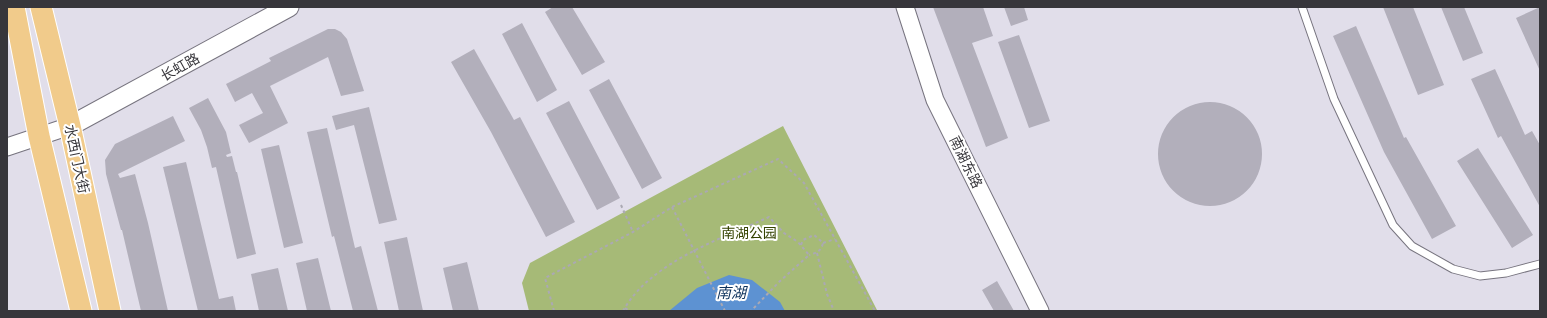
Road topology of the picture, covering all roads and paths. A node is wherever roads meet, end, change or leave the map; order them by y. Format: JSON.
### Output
{"nodes":[{"id":1,"x":14,"y":7,"type":"edge"},
{"id":2,"x":41,"y":7,"type":"edge"},
{"id":3,"x":289,"y":7,"type":"edge"},
{"id":4,"x":905,"y":7,"type":"edge"},
{"id":5,"x":1302,"y":7,"type":"edge"},
{"id":6,"x":70,"y":126,"type":"junction"},
{"id":7,"x":39,"y":136,"type":"junction"},
{"id":8,"x":7,"y":147,"type":"edge"},
{"id":9,"x":621,"y":205,"type":"dead end"},
{"id":10,"x":672,"y":207,"type":"junction"},
{"id":11,"x":633,"y":232,"type":"junction"},
{"id":12,"x":835,"y":239,"type":"junction"},
{"id":13,"x":823,"y":243,"type":"junction"},
{"id":14,"x":801,"y":245,"type":"junction"},
{"id":15,"x":694,"y":251,"type":"junction"},
{"id":16,"x":818,"y":253,"type":"junction"},
{"id":17,"x":809,"y":255,"type":"junction"},
{"id":18,"x":1540,"y":264,"type":"edge"},
{"id":19,"x":625,"y":308,"type":"junction"},
{"id":20,"x":81,"y":311,"type":"edge"},
{"id":21,"x":110,"y":311,"type":"edge"},
{"id":22,"x":554,"y":311,"type":"edge"},
{"id":23,"x":623,"y":311,"type":"edge"},
{"id":24,"x":630,"y":311,"type":"edge"},
{"id":25,"x":725,"y":311,"type":"edge"},
{"id":26,"x":751,"y":311,"type":"edge"},
{"id":27,"x":834,"y":311,"type":"edge"},
{"id":28,"x":875,"y":311,"type":"edge"},
{"id":29,"x":1040,"y":311,"type":"edge"}],
"edges":[{"from":1,"to":7,"type":"main road"},
{"from":2,"to":6,"type":"main road","name":"水西门大街"},
{"from":3,"to":6,"type":"main road","name":"长虹路"},
{"from":4,"to":29,"type":"street","name":"南湖东路"},
{"from":5,"to":18,"type":"lane"},
{"from":6,"to":7,"type":"street"},
{"from":6,"to":21,"type":"main road","name":"水西门大街"},
{"from":7,"to":8,"type":"street"},
{"from":7,"to":20,"type":"main road"},
{"from":9,"to":11,"type":"path"},
{"from":10,"to":11,"type":"path"},
{"from":10,"to":12,"type":"path"},
{"from":10,"to":15,"type":"path"},
{"from":11,"to":22,"type":"path"},
{"from":12,"to":13,"type":"path"},
{"from":12,"to":28,"type":"path"},
{"from":13,"to":14,"type":"path"},
{"from":13,"to":16,"type":"path"},
{"from":14,"to":15,"type":"path"},
{"from":14,"to":17,"type":"path"},
{"from":15,"to":19,"type":"path"},
{"from":15,"to":25,"type":"path"},
{"from":16,"to":17,"type":"path"},
{"from":16,"to":27,"type":"path"},
{"from":17,"to":26,"type":"path"},
{"from":19,"to":23,"type":"path"},
{"from":19,"to":24,"type":"path"}]}
